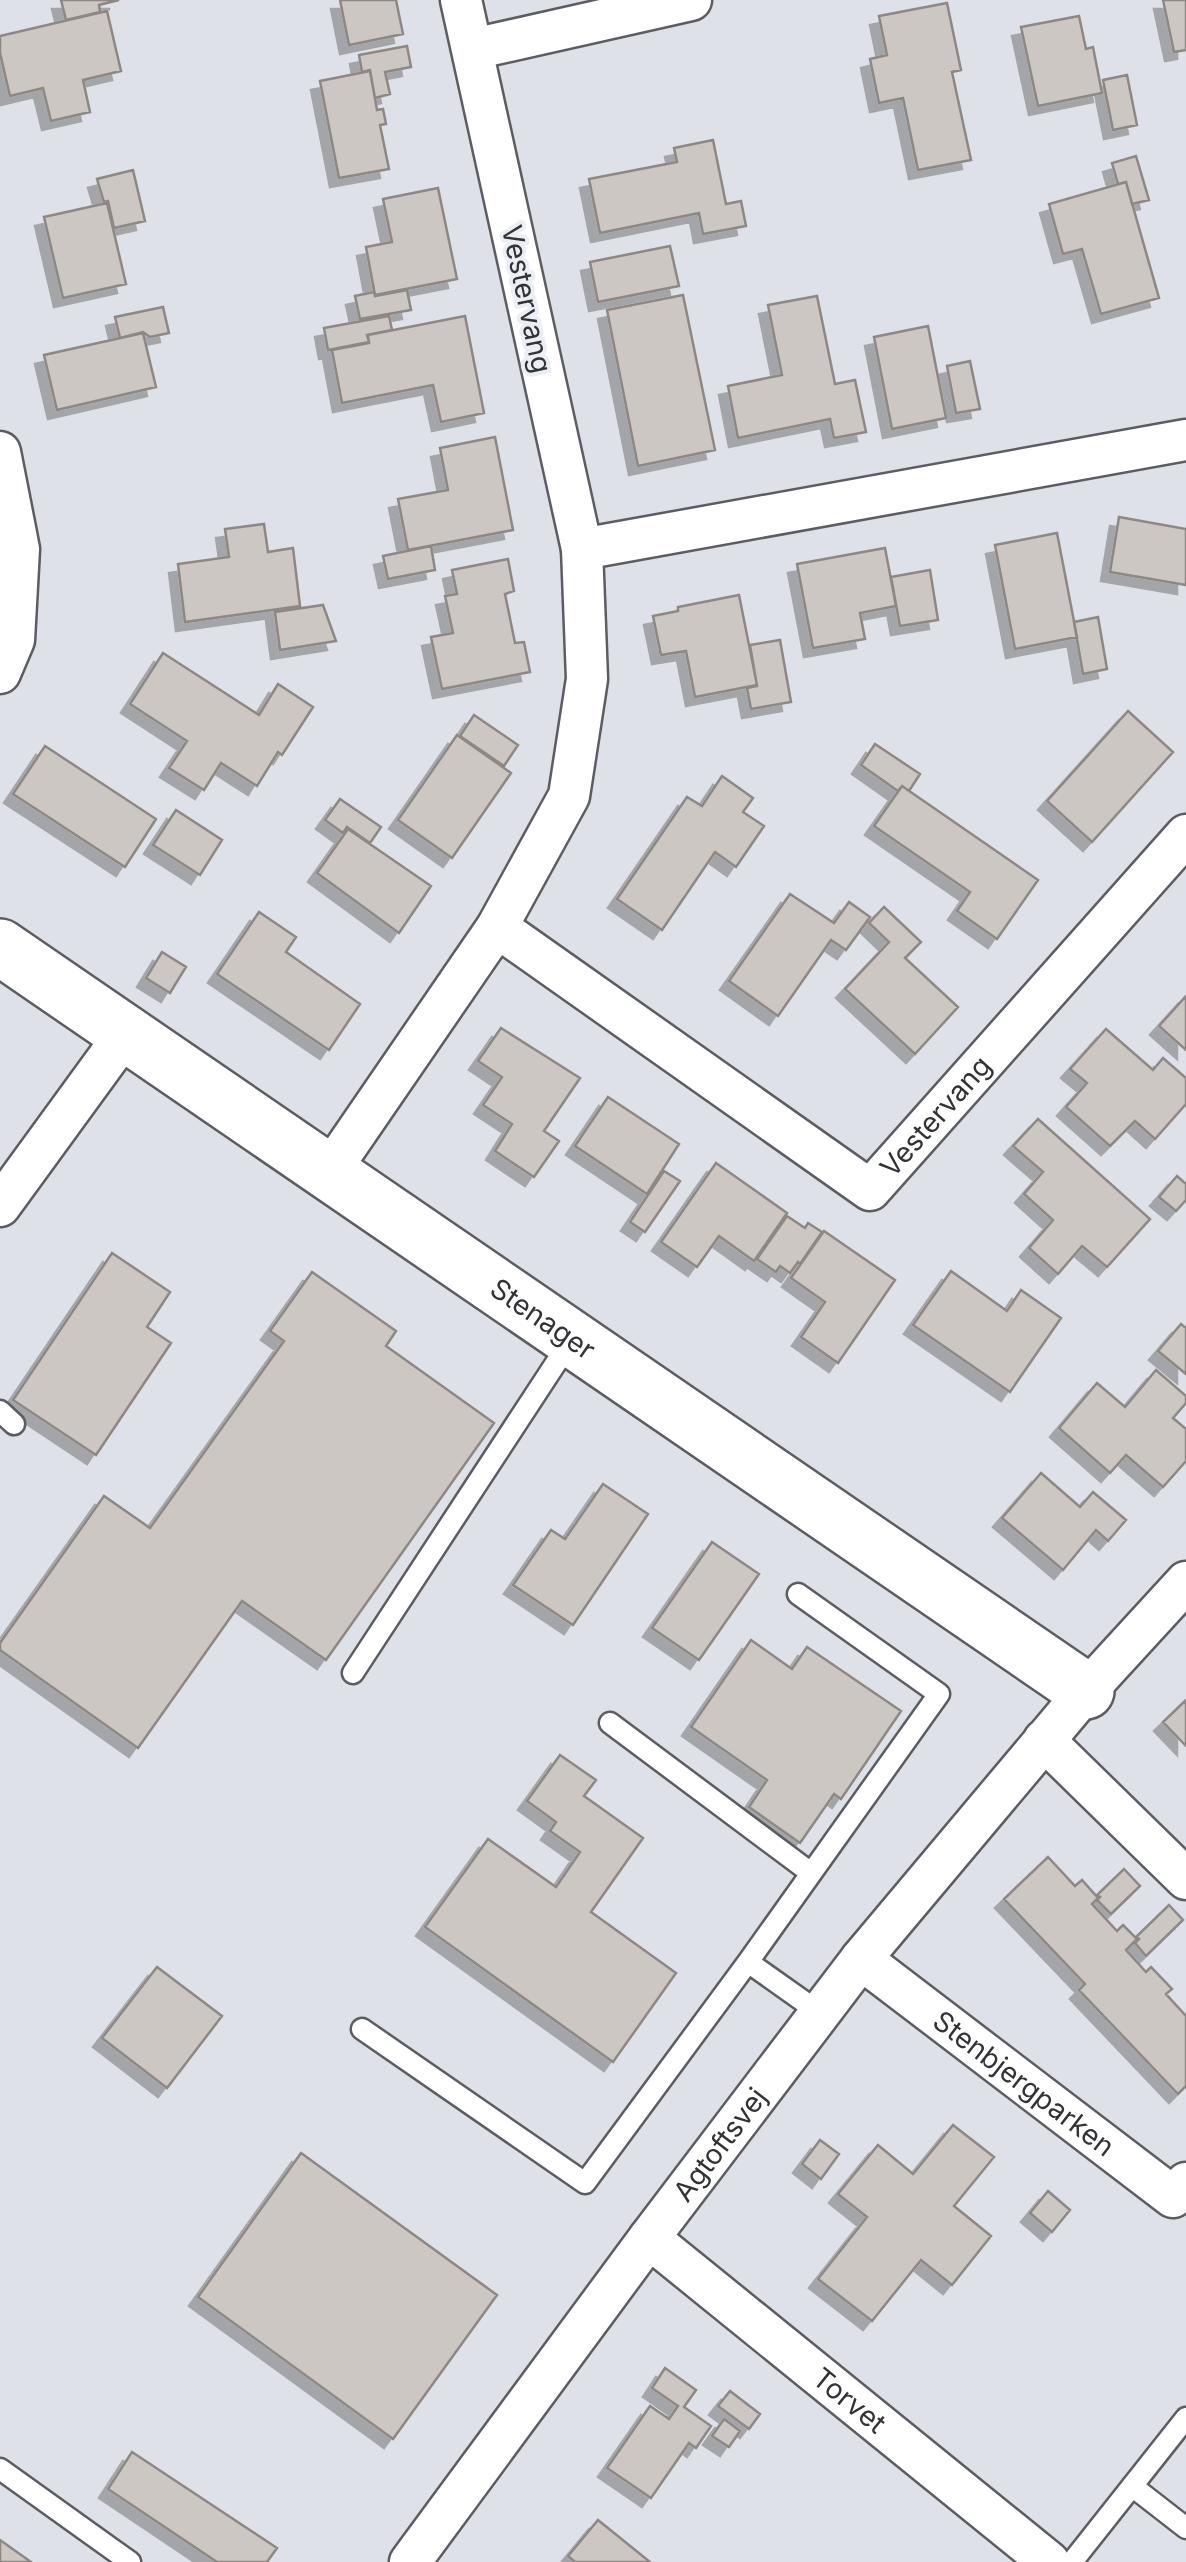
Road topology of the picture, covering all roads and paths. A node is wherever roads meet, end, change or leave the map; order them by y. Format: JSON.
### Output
{"nodes":[{"id":1,"x":461,"y":0,"type":"edge"},
{"id":2,"x":691,"y":0,"type":"edge"},
{"id":3,"x":472,"y":49,"type":"junction"},
{"id":4,"x":1186,"y":440,"type":"edge"},
{"id":5,"x":0,"y":452,"type":"edge"},
{"id":6,"x":582,"y":550,"type":"junction"},
{"id":7,"x":0,"y":672,"type":"edge"},
{"id":8,"x":1186,"y":835,"type":"edge"},
{"id":9,"x":497,"y":928,"type":"junction"},
{"id":10,"x":0,"y":947,"type":"edge"},
{"id":11,"x":126,"y":1034,"type":"junction"},
{"id":12,"x":328,"y":1172,"type":"junction"},
{"id":13,"x":0,"y":1206,"type":"edge"},
{"id":14,"x":572,"y":1338,"type":"junction"},
{"id":15,"x":1186,"y":1582,"type":"edge"},
{"id":16,"x":798,"y":1594,"type":"dead end"},
{"id":17,"x":352,"y":1673,"type":"dead end"},
{"id":18,"x":1086,"y":1691,"type":"junction"},
{"id":19,"x":610,"y":1724,"type":"dead end"},
{"id":20,"x":1044,"y":1740,"type":"junction"},
{"id":21,"x":812,"y":1873,"type":"junction"},
{"id":22,"x":1186,"y":1878,"type":"edge"},
{"id":23,"x":861,"y":1958,"type":"junction"},
{"id":24,"x":748,"y":1962,"type":"junction"},
{"id":25,"x":820,"y":2013,"type":"junction"},
{"id":26,"x":362,"y":2029,"type":"dead end"},
{"id":27,"x":1186,"y":2183,"type":"edge"},
{"id":28,"x":649,"y":2238,"type":"junction"},
{"id":29,"x":1186,"y":2418,"type":"edge"},
{"id":30,"x":0,"y":2469,"type":"edge"},
{"id":31,"x":1132,"y":2486,"type":"junction"},
{"id":32,"x":1186,"y":2528,"type":"edge"},
{"id":33,"x":130,"y":2562,"type":"edge"},
{"id":34,"x":410,"y":2562,"type":"edge"},
{"id":35,"x":1050,"y":2562,"type":"edge"},
{"id":36,"x":1072,"y":2562,"type":"edge"}],
"edges":[{"from":1,"to":3,"type":"street","name":"Vestervang"},
{"from":2,"to":3,"type":"street"},
{"from":3,"to":6,"type":"street","name":"Vestervang"},
{"from":4,"to":6,"type":"street"},
{"from":5,"to":7,"type":"street"},
{"from":6,"to":9,"type":"street","name":"Vestervang"},
{"from":8,"to":9,"type":"street","name":"Vestervang"},
{"from":9,"to":12,"type":"street","name":"Vestervang"},
{"from":10,"to":11,"type":"street","name":"Stenager"},
{"from":11,"to":12,"type":"street","name":"Stenager"},
{"from":11,"to":13,"type":"street"},
{"from":12,"to":14,"type":"street","name":"Stenager"},
{"from":14,"to":17,"type":"lane"},
{"from":14,"to":18,"type":"street","name":"Stenager"},
{"from":15,"to":18,"type":"street","name":"Agtoftsvej"},
{"from":16,"to":21,"type":"lane"},
{"from":18,"to":20,"type":"street","name":"Agtoftsvej"},
{"from":19,"to":21,"type":"lane"},
{"from":20,"to":22,"type":"street"},
{"from":20,"to":23,"type":"street","name":"Agtoftsvej"},
{"from":21,"to":24,"type":"lane"},
{"from":23,"to":25,"type":"street","name":"Agtoftsvej"},
{"from":23,"to":27,"type":"street","name":"Stenbjergparken"},
{"from":24,"to":25,"type":"lane"},
{"from":24,"to":26,"type":"lane"},
{"from":25,"to":28,"type":"street","name":"Agtoftsvej"},
{"from":28,"to":34,"type":"street","name":"Agtoftsvej"},
{"from":28,"to":35,"type":"street","name":"Torvet"},
{"from":29,"to":31,"type":"lane"},
{"from":30,"to":33,"type":"lane"},
{"from":31,"to":32,"type":"lane"},
{"from":31,"to":36,"type":"lane"}]}
